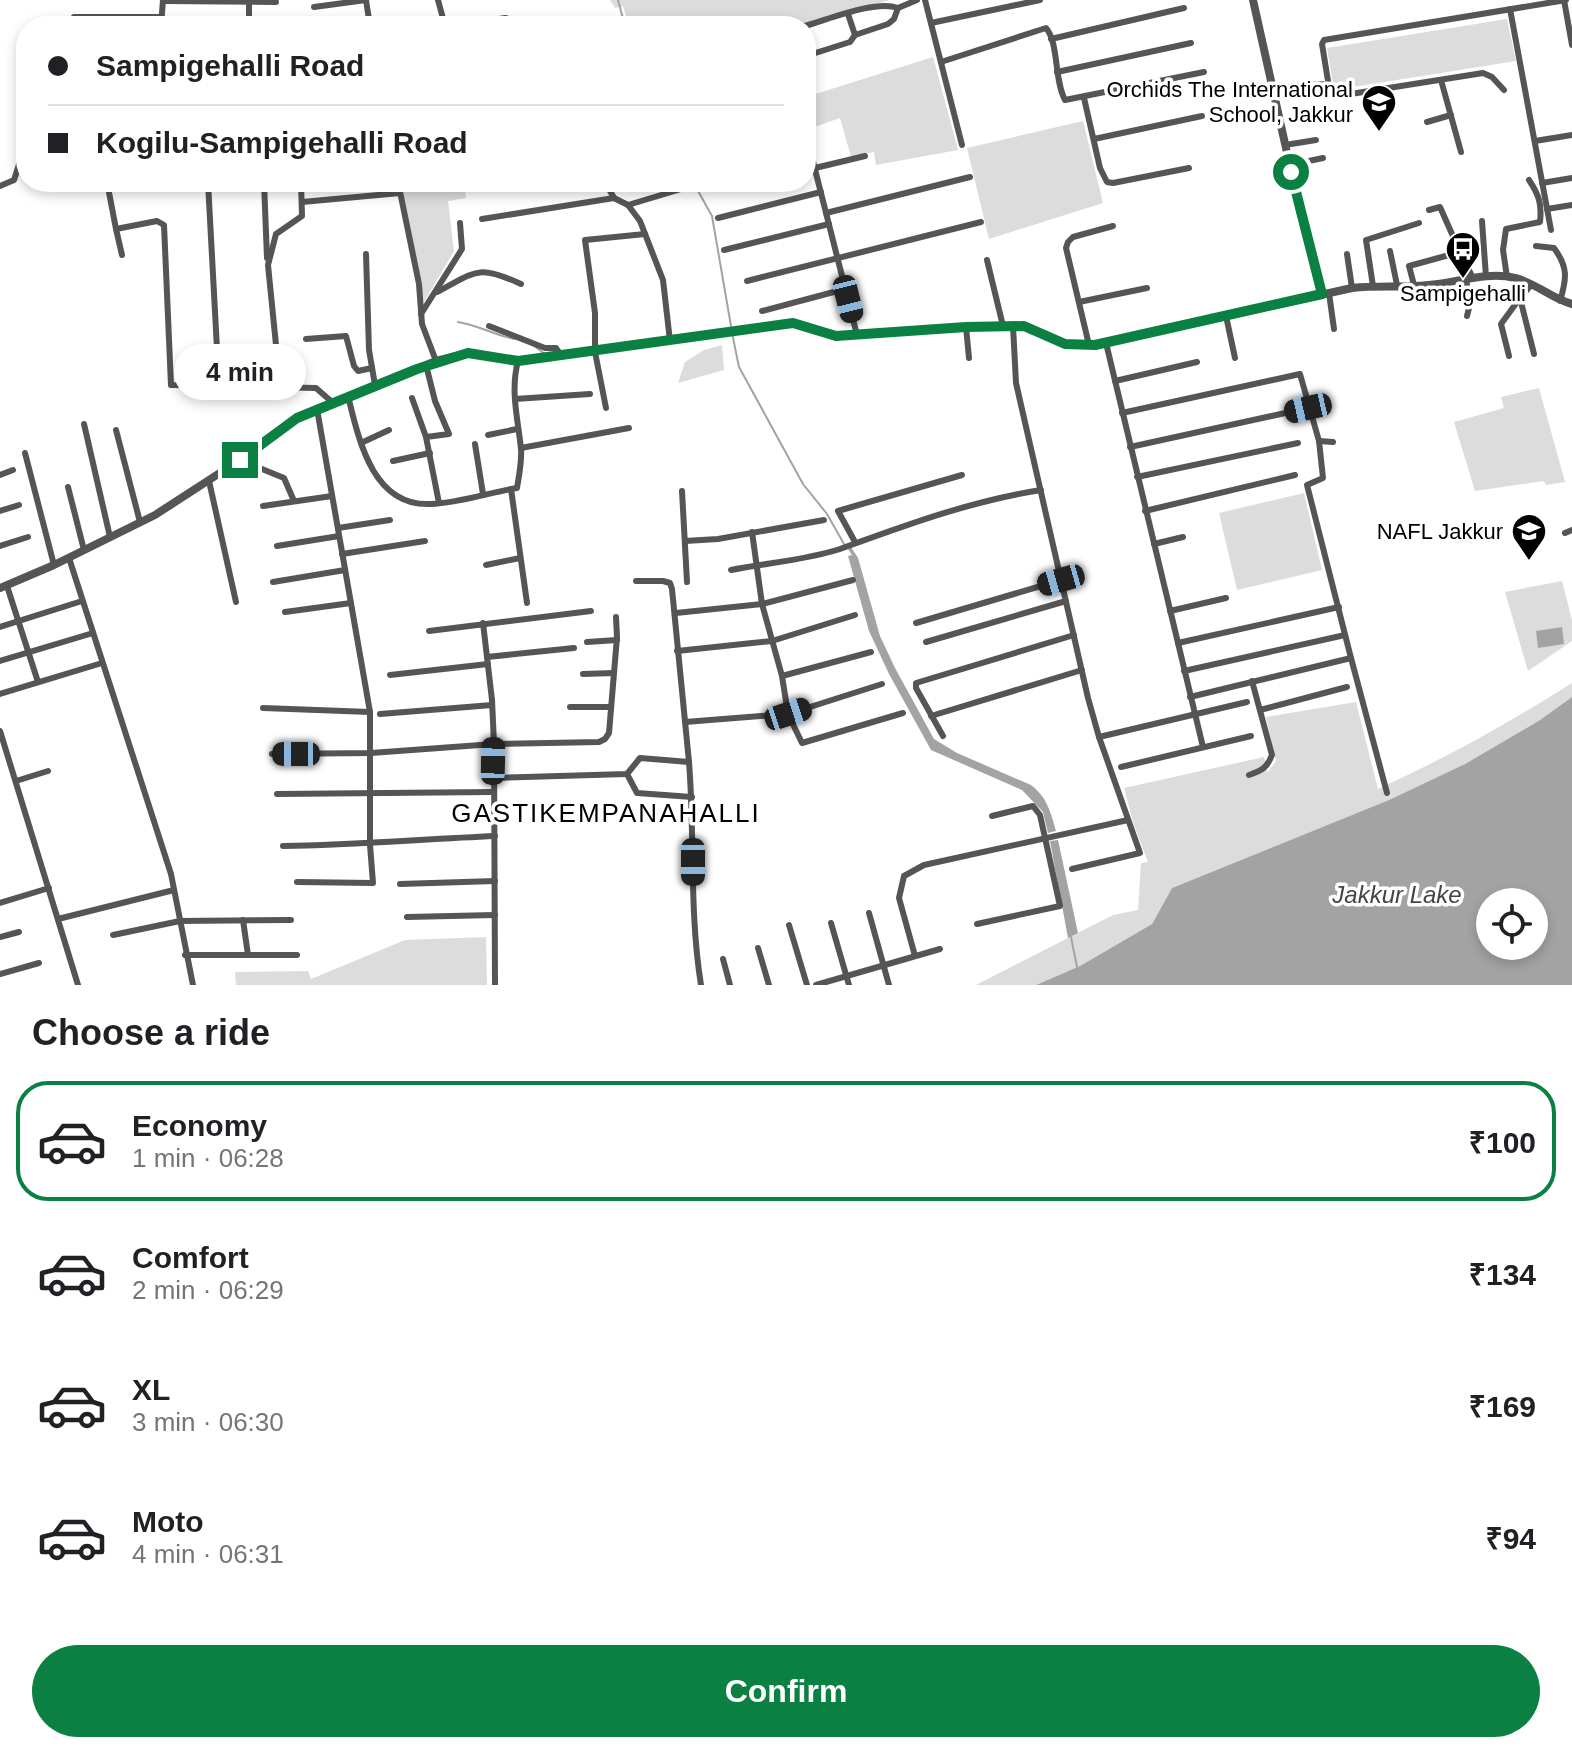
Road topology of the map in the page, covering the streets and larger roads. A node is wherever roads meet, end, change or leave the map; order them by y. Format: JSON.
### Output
{"nodes":[{"id":1,"x":917,"y":0,"type":"edge"},
{"id":2,"x":925,"y":0,"type":"edge"},
{"id":3,"x":1040,"y":0,"type":"edge"},
{"id":4,"x":1253,"y":0,"type":"edge"},
{"id":5,"x":1561,"y":0,"type":"edge"},
{"id":6,"x":163,"y":1,"type":"edge"},
{"id":7,"x":249,"y":1,"type":"edge"},
{"id":8,"x":276,"y":2,"type":"edge"},
{"id":9,"x":314,"y":7,"type":"dead end"},
{"id":10,"x":898,"y":8,"type":"junction"},
{"id":11,"x":1184,"y":8,"type":"dead end"},
{"id":12,"x":1510,"y":9,"type":"junction"},
{"id":13,"x":848,"y":14,"type":"junction"},
{"id":14,"x":368,"y":16,"type":"edge"},
{"id":15,"x":816,"y":23,"type":"edge"},
{"id":16,"x":931,"y":23,"type":"junction"},
{"id":17,"x":855,"y":35,"type":"junction"},
{"id":18,"x":1051,"y":39,"type":"junction"},
{"id":19,"x":1191,"y":43,"type":"dead end"},
{"id":20,"x":1572,"y":45,"type":"edge"},
{"id":21,"x":816,"y":53,"type":"edge"},
{"id":22,"x":941,"y":62,"type":"junction"},
{"id":23,"x":1057,"y":72,"type":"junction"},
{"id":24,"x":1204,"y":72,"type":"dead end"},
{"id":25,"x":1441,"y":80,"type":"junction"},
{"id":26,"x":1328,"y":84,"type":"junction"},
{"id":27,"x":1272,"y":87,"type":"junction"},
{"id":28,"x":1504,"y":90,"type":"dead end"},
{"id":29,"x":1084,"y":98,"type":"junction"},
{"id":30,"x":1451,"y":115,"type":"junction"},
{"id":31,"x":1202,"y":116,"type":"dead end"},
{"id":32,"x":1427,"y":122,"type":"dead end"},
{"id":33,"x":1572,"y":135,"type":"edge"},
{"id":34,"x":1094,"y":139,"type":"junction"},
{"id":35,"x":1316,"y":140,"type":"dead end"},
{"id":36,"x":1535,"y":141,"type":"junction"},
{"id":37,"x":962,"y":145,"type":"dead end"},
{"id":38,"x":1285,"y":145,"type":"junction"},
{"id":39,"x":1461,"y":152,"type":"dead end"},
{"id":40,"x":865,"y":156,"type":"dead end"},
{"id":41,"x":1323,"y":158,"type":"dead end"},
{"id":42,"x":1290,"y":165,"type":"junction"},
{"id":43,"x":816,"y":168,"type":"edge"},
{"id":44,"x":1189,"y":168,"type":"dead end"},
{"id":45,"x":816,"y":172,"type":"edge"},
{"id":46,"x":16,"y":174,"type":"edge"},
{"id":47,"x":970,"y":177,"type":"dead end"},
{"id":48,"x":1572,"y":178,"type":"edge"},
{"id":49,"x":1529,"y":180,"type":"dead end"},
{"id":50,"x":1542,"y":183,"type":"junction"},
{"id":51,"x":0,"y":186,"type":"edge"},
{"id":52,"x":109,"y":192,"type":"edge"},
{"id":53,"x":209,"y":192,"type":"edge"},
{"id":54,"x":264,"y":192,"type":"edge"},
{"id":55,"x":302,"y":192,"type":"edge"},
{"id":56,"x":611,"y":192,"type":"edge"},
{"id":57,"x":671,"y":192,"type":"edge"},
{"id":58,"x":821,"y":192,"type":"junction"},
{"id":59,"x":400,"y":193,"type":"joint"},
{"id":60,"x":614,"y":198,"type":"junction"},
{"id":61,"x":302,"y":202,"type":"junction"},
{"id":62,"x":628,"y":205,"type":"junction"},
{"id":63,"x":1572,"y":205,"type":"edge"},
{"id":64,"x":1547,"y":209,"type":"junction"},
{"id":65,"x":1429,"y":210,"type":"dead end"},
{"id":66,"x":826,"y":213,"type":"junction"},
{"id":67,"x":718,"y":218,"type":"dead end"},
{"id":68,"x":482,"y":219,"type":"dead end"},
{"id":69,"x":1482,"y":221,"type":"dead end"},
{"id":70,"x":981,"y":222,"type":"dead end"},
{"id":71,"x":460,"y":223,"type":"dead end"},
{"id":72,"x":1419,"y":223,"type":"dead end"},
{"id":73,"x":829,"y":224,"type":"junction"},
{"id":74,"x":1113,"y":226,"type":"dead end"},
{"id":75,"x":116,"y":229,"type":"junction"},
{"id":76,"x":1551,"y":230,"type":"dead end"},
{"id":77,"x":645,"y":234,"type":"junction"},
{"id":78,"x":1536,"y":246,"type":"dead end"},
{"id":79,"x":724,"y":250,"type":"dead end"},
{"id":80,"x":1390,"y":251,"type":"dead end"},
{"id":81,"x":1460,"y":252,"type":"junction"},
{"id":82,"x":366,"y":254,"type":"dead end"},
{"id":83,"x":1347,"y":254,"type":"dead end"},
{"id":84,"x":122,"y":255,"type":"dead end"},
{"id":85,"x":838,"y":258,"type":"junction"},
{"id":86,"x":987,"y":260,"type":"dead end"},
{"id":87,"x":268,"y":265,"type":"junction"},
{"id":88,"x":1486,"y":277,"type":"junction"},
{"id":89,"x":1507,"y":277,"type":"junction"},
{"id":90,"x":1469,"y":279,"type":"junction"},
{"id":91,"x":747,"y":281,"type":"dead end"},
{"id":92,"x":521,"y":284,"type":"dead end"},
{"id":93,"x":1397,"y":285,"type":"junction"},
{"id":94,"x":1414,"y":285,"type":"junction"},
{"id":95,"x":1531,"y":285,"type":"junction"},
{"id":96,"x":1373,"y":286,"type":"junction"},
{"id":97,"x":1147,"y":288,"type":"dead end"},
{"id":98,"x":1352,"y":288,"type":"junction"},
{"id":99,"x":845,"y":289,"type":"junction"},
{"id":100,"x":435,"y":292,"type":"junction"},
{"id":101,"x":1326,"y":293,"type":"junction"},
{"id":102,"x":1520,"y":298,"type":"junction"},
{"id":103,"x":1560,"y":301,"type":"junction"},
{"id":104,"x":1079,"y":302,"type":"junction"},
{"id":105,"x":1571,"y":303,"type":"edge"},
{"id":106,"x":762,"y":311,"type":"dead end"},
{"id":107,"x":421,"y":314,"type":"junction"},
{"id":108,"x":1226,"y":316,"type":"junction"},
{"id":109,"x":1467,"y":316,"type":"dead end"},
{"id":110,"x":489,"y":326,"type":"dead end"},
{"id":111,"x":1003,"y":326,"type":"junction"},
{"id":112,"x":1013,"y":326,"type":"junction"},
{"id":113,"x":966,"y":327,"type":"junction"},
{"id":114,"x":1334,"y":329,"type":"dead end"},
{"id":115,"x":857,"y":335,"type":"junction"},
{"id":116,"x":306,"y":339,"type":"dead end"},
{"id":117,"x":670,"y":341,"type":"junction"},
{"id":118,"x":1106,"y":343,"type":"junction"},
{"id":119,"x":276,"y":345,"type":"dead end"},
{"id":120,"x":1089,"y":345,"type":"junction"},
{"id":121,"x":595,"y":352,"type":"junction"},
{"id":122,"x":1534,"y":354,"type":"dead end"},
{"id":123,"x":561,"y":356,"type":"junction"},
{"id":124,"x":1509,"y":356,"type":"dead end"},
{"id":125,"x":969,"y":358,"type":"dead end"},
{"id":126,"x":1235,"y":358,"type":"dead end"},
{"id":127,"x":436,"y":361,"type":"junction"},
{"id":128,"x":518,"y":361,"type":"junction"},
{"id":129,"x":1197,"y":362,"type":"dead end"},
{"id":130,"x":426,"y":365,"type":"junction"},
{"id":131,"x":372,"y":368,"type":"junction"},
{"id":132,"x":1115,"y":381,"type":"junction"},
{"id":133,"x":375,"y":385,"type":"junction"},
{"id":134,"x":219,"y":386,"type":"junction"},
{"id":135,"x":590,"y":394,"type":"dead end"},
{"id":136,"x":348,"y":396,"type":"junction"},
{"id":137,"x":412,"y":398,"type":"dead end"},
{"id":138,"x":515,"y":399,"type":"junction"},
{"id":139,"x":332,"y":402,"type":"junction"},
{"id":140,"x":606,"y":408,"type":"dead end"},
{"id":141,"x":1308,"y":408,"type":"junction"},
{"id":142,"x":317,"y":409,"type":"junction"},
{"id":143,"x":1122,"y":413,"type":"junction"},
{"id":144,"x":84,"y":424,"type":"dead end"},
{"id":145,"x":629,"y":428,"type":"dead end"},
{"id":146,"x":517,"y":429,"type":"junction"},
{"id":147,"x":116,"y":430,"type":"dead end"},
{"id":148,"x":389,"y":430,"type":"dead end"},
{"id":149,"x":488,"y":435,"type":"dead end"},
{"id":150,"x":426,"y":437,"type":"junction"},
{"id":151,"x":1319,"y":441,"type":"junction"},
{"id":152,"x":1333,"y":442,"type":"dead end"},
{"id":153,"x":361,"y":443,"type":"junction"},
{"id":154,"x":1298,"y":443,"type":"dead end"},
{"id":155,"x":475,"y":444,"type":"dead end"},
{"id":156,"x":1130,"y":447,"type":"junction"},
{"id":157,"x":521,"y":448,"type":"junction"},
{"id":158,"x":25,"y":453,"type":"dead end"},
{"id":159,"x":430,"y":453,"type":"junction"},
{"id":160,"x":240,"y":460,"type":"junction"},
{"id":161,"x":393,"y":461,"type":"dead end"},
{"id":162,"x":13,"y":470,"type":"dead end"},
{"id":163,"x":0,"y":475,"type":"edge"},
{"id":164,"x":962,"y":475,"type":"dead end"},
{"id":165,"x":1295,"y":475,"type":"dead end"},
{"id":166,"x":1137,"y":477,"type":"junction"},
{"id":167,"x":209,"y":481,"type":"junction"},
{"id":168,"x":68,"y":487,"type":"dead end"},
{"id":169,"x":511,"y":489,"type":"junction"},
{"id":170,"x":1041,"y":490,"type":"junction"},
{"id":171,"x":682,"y":491,"type":"dead end"},
{"id":172,"x":483,"y":494,"type":"junction"},
{"id":173,"x":332,"y":496,"type":"junction"},
{"id":174,"x":294,"y":501,"type":"junction"},
{"id":175,"x":439,"y":503,"type":"junction"},
{"id":176,"x":19,"y":505,"type":"dead end"},
{"id":177,"x":263,"y":506,"type":"dead end"},
{"id":178,"x":0,"y":511,"type":"edge"},
{"id":179,"x":1145,"y":511,"type":"junction"},
{"id":180,"x":390,"y":520,"type":"dead end"},
{"id":181,"x":824,"y":520,"type":"dead end"},
{"id":182,"x":140,"y":522,"type":"junction"},
{"id":183,"x":338,"y":532,"type":"junction"},
{"id":184,"x":752,"y":532,"type":"junction"},
{"id":185,"x":28,"y":537,"type":"dead end"},
{"id":186,"x":110,"y":537,"type":"junction"},
{"id":187,"x":1183,"y":537,"type":"dead end"},
{"id":188,"x":425,"y":541,"type":"dead end"},
{"id":189,"x":685,"y":541,"type":"junction"},
{"id":190,"x":855,"y":542,"type":"junction"},
{"id":191,"x":1154,"y":544,"type":"junction"},
{"id":192,"x":0,"y":546,"type":"edge"},
{"id":193,"x":277,"y":546,"type":"dead end"},
{"id":194,"x":84,"y":550,"type":"junction"},
{"id":195,"x":342,"y":554,"type":"junction"},
{"id":196,"x":69,"y":558,"type":"junction"},
{"id":197,"x":520,"y":558,"type":"junction"},
{"id":198,"x":54,"y":565,"type":"junction"},
{"id":199,"x":486,"y":565,"type":"dead end"},
{"id":200,"x":757,"y":565,"type":"junction"},
{"id":201,"x":345,"y":570,"type":"junction"},
{"id":202,"x":731,"y":570,"type":"dead end"},
{"id":203,"x":853,"y":580,"type":"dead end"},
{"id":204,"x":1061,"y":580,"type":"junction"},
{"id":205,"x":636,"y":581,"type":"dead end"},
{"id":206,"x":273,"y":582,"type":"dead end"},
{"id":207,"x":687,"y":582,"type":"dead end"},
{"id":208,"x":4,"y":587,"type":"edge"},
{"id":209,"x":1226,"y":598,"type":"dead end"},
{"id":210,"x":82,"y":601,"type":"junction"},
{"id":211,"x":1066,"y":601,"type":"junction"},
{"id":212,"x":236,"y":602,"type":"dead end"},
{"id":213,"x":351,"y":603,"type":"junction"},
{"id":214,"x":527,"y":603,"type":"dead end"},
{"id":215,"x":762,"y":604,"type":"junction"},
{"id":216,"x":1339,"y":607,"type":"junction"},
{"id":217,"x":591,"y":611,"type":"dead end"},
{"id":218,"x":1170,"y":611,"type":"junction"},
{"id":219,"x":285,"y":612,"type":"dead end"},
{"id":220,"x":676,"y":613,"type":"junction"},
{"id":221,"x":855,"y":615,"type":"dead end"},
{"id":222,"x":616,"y":617,"type":"dead end"},
{"id":223,"x":19,"y":621,"type":"junction"},
{"id":224,"x":483,"y":623,"type":"junction"},
{"id":225,"x":916,"y":623,"type":"dead end"},
{"id":226,"x":0,"y":627,"type":"edge"},
{"id":227,"x":429,"y":631,"type":"dead end"},
{"id":228,"x":93,"y":633,"type":"junction"},
{"id":229,"x":1074,"y":635,"type":"junction"},
{"id":230,"x":1345,"y":635,"type":"junction"},
{"id":231,"x":617,"y":640,"type":"junction"},
{"id":232,"x":772,"y":641,"type":"junction"},
{"id":233,"x":587,"y":642,"type":"dead end"},
{"id":234,"x":926,"y":642,"type":"dead end"},
{"id":235,"x":1178,"y":643,"type":"junction"},
{"id":236,"x":574,"y":648,"type":"dead end"},
{"id":237,"x":677,"y":651,"type":"junction"},
{"id":238,"x":871,"y":652,"type":"dead end"},
{"id":239,"x":31,"y":654,"type":"junction"},
{"id":240,"x":1351,"y":658,"type":"junction"},
{"id":241,"x":0,"y":661,"type":"edge"},
{"id":242,"x":487,"y":661,"type":"junction"},
{"id":243,"x":102,"y":663,"type":"junction"},
{"id":244,"x":1082,"y":670,"type":"junction"},
{"id":245,"x":1184,"y":671,"type":"junction"},
{"id":246,"x":614,"y":673,"type":"junction"},
{"id":247,"x":583,"y":674,"type":"dead end"},
{"id":248,"x":390,"y":675,"type":"dead end"},
{"id":249,"x":782,"y":676,"type":"junction"},
{"id":250,"x":1252,"y":681,"type":"junction"},
{"id":251,"x":38,"y":682,"type":"junction"},
{"id":252,"x":882,"y":684,"type":"dead end"},
{"id":253,"x":1347,"y":687,"type":"dead end"},
{"id":254,"x":0,"y":694,"type":"edge"},
{"id":255,"x":1190,"y":697,"type":"junction"},
{"id":256,"x":1247,"y":702,"type":"dead end"},
{"id":257,"x":492,"y":705,"type":"junction"},
{"id":258,"x":570,"y":707,"type":"dead end"},
{"id":259,"x":611,"y":707,"type":"junction"},
{"id":260,"x":263,"y":708,"type":"dead end"},
{"id":261,"x":1260,"y":710,"type":"junction"},
{"id":262,"x":370,"y":712,"type":"junction"},
{"id":263,"x":903,"y":713,"type":"dead end"},
{"id":264,"x":380,"y":714,"type":"dead end"},
{"id":265,"x":788,"y":714,"type":"junction"},
{"id":266,"x":1195,"y":714,"type":"junction"},
{"id":267,"x":931,"y":716,"type":"junction"},
{"id":268,"x":685,"y":722,"type":"junction"},
{"id":269,"x":0,"y":731,"type":"edge"},
{"id":270,"x":943,"y":736,"type":"dead end"},
{"id":271,"x":1251,"y":736,"type":"dead end"},
{"id":272,"x":1099,"y":737,"type":"junction"},
{"id":273,"x":494,"y":744,"type":"junction"},
{"id":274,"x":1203,"y":747,"type":"junction"},
{"id":275,"x":371,"y":753,"type":"junction"},
{"id":276,"x":272,"y":754,"type":"dead end"},
{"id":277,"x":9,"y":759,"type":"junction"},
{"id":278,"x":0,"y":762,"type":"edge"},
{"id":279,"x":689,"y":762,"type":"junction"},
{"id":280,"x":1121,"y":767,"type":"dead end"},
{"id":281,"x":48,"y":771,"type":"dead end"},
{"id":282,"x":627,"y":774,"type":"junction"},
{"id":283,"x":1249,"y":775,"type":"dead end"},
{"id":284,"x":493,"y":778,"type":"junction"},
{"id":285,"x":16,"y":781,"type":"junction"},
{"id":286,"x":492,"y":792,"type":"junction"},
{"id":287,"x":1387,"y":793,"type":"dead end"},
{"id":288,"x":277,"y":794,"type":"dead end"},
{"id":289,"x":371,"y":795,"type":"junction"},
{"id":290,"x":692,"y":797,"type":"junction"},
{"id":291,"x":992,"y":816,"type":"dead end"},
{"id":292,"x":1128,"y":820,"type":"junction"},
{"id":293,"x":495,"y":836,"type":"junction"},
{"id":294,"x":1045,"y":838,"type":"junction"},
{"id":295,"x":370,"y":845,"type":"junction"},
{"id":296,"x":283,"y":846,"type":"dead end"},
{"id":297,"x":1072,"y":869,"type":"dead end"},
{"id":298,"x":495,"y":881,"type":"junction"},
{"id":299,"x":297,"y":882,"type":"dead end"},
{"id":300,"x":400,"y":884,"type":"dead end"},
{"id":301,"x":49,"y":888,"type":"junction"},
{"id":302,"x":174,"y":890,"type":"junction"},
{"id":303,"x":0,"y":903,"type":"edge"},
{"id":304,"x":869,"y":913,"type":"dead end"},
{"id":305,"x":495,"y":915,"type":"junction"},
{"id":306,"x":407,"y":917,"type":"dead end"},
{"id":307,"x":58,"y":919,"type":"junction"},
{"id":308,"x":243,"y":920,"type":"junction"},
{"id":309,"x":291,"y":920,"type":"dead end"},
{"id":310,"x":180,"y":921,"type":"junction"},
{"id":311,"x":831,"y":923,"type":"dead end"},
{"id":312,"x":977,"y":924,"type":"dead end"},
{"id":313,"x":789,"y":925,"type":"dead end"},
{"id":314,"x":19,"y":932,"type":"dead end"},
{"id":315,"x":113,"y":935,"type":"dead end"},
{"id":316,"x":0,"y":937,"type":"edge"},
{"id":317,"x":758,"y":948,"type":"dead end"},
{"id":318,"x":940,"y":949,"type":"dead end"},
{"id":319,"x":185,"y":955,"type":"junction"},
{"id":320,"x":248,"y":955,"type":"junction"},
{"id":321,"x":297,"y":955,"type":"dead end"},
{"id":322,"x":915,"y":956,"type":"junction"},
{"id":323,"x":723,"y":959,"type":"dead end"},
{"id":324,"x":39,"y":963,"type":"dead end"},
{"id":325,"x":884,"y":965,"type":"junction"},
{"id":326,"x":0,"y":974,"type":"edge"},
{"id":327,"x":847,"y":976,"type":"junction"},
{"id":328,"x":78,"y":985,"type":"edge"},
{"id":329,"x":193,"y":985,"type":"edge"},
{"id":330,"x":495,"y":985,"type":"edge"},
{"id":331,"x":701,"y":985,"type":"edge"},
{"id":332,"x":730,"y":985,"type":"edge"},
{"id":333,"x":769,"y":985,"type":"edge"},
{"id":334,"x":807,"y":985,"type":"edge"},
{"id":335,"x":816,"y":985,"type":"edge"},
{"id":336,"x":849,"y":985,"type":"edge"},
{"id":337,"x":889,"y":985,"type":"edge"}],
"edges":[{"from":1,"to":10,"type":"street"},
{"from":2,"to":16,"type":"street"},
{"from":3,"to":16,"type":"street"},
{"from":4,"to":27,"type":"street"},
{"from":5,"to":12,"type":"street"},
{"from":5,"to":20,"type":"street"},
{"from":6,"to":7,"type":"street"},
{"from":7,"to":8,"type":"street"},
{"from":9,"to":14,"type":"street"},
{"from":10,"to":13,"type":"street"},
{"from":10,"to":17,"type":"street"},
{"from":11,"to":18,"type":"street"},
{"from":12,"to":26,"type":"street"},
{"from":12,"to":36,"type":"street"},
{"from":13,"to":15,"type":"street"},
{"from":13,"to":17,"type":"street"},
{"from":16,"to":22,"type":"street"},
{"from":17,"to":21,"type":"street"},
{"from":18,"to":22,"type":"street"},
{"from":18,"to":23,"type":"street"},
{"from":19,"to":23,"type":"street"},
{"from":22,"to":37,"type":"street"},
{"from":23,"to":29,"type":"street"},
{"from":24,"to":29,"type":"street"},
{"from":25,"to":26,"type":"street"},
{"from":25,"to":28,"type":"street"},
{"from":25,"to":30,"type":"street"},
{"from":26,"to":27,"type":"street"},
{"from":27,"to":38,"type":"street"},
{"from":29,"to":34,"type":"street"},
{"from":30,"to":32,"type":"street"},
{"from":30,"to":39,"type":"street"},
{"from":31,"to":34,"type":"street"},
{"from":33,"to":36,"type":"street"},
{"from":34,"to":44,"type":"street"},
{"from":35,"to":38,"type":"street"},
{"from":36,"to":50,"type":"street"},
{"from":38,"to":42,"type":"street"},
{"from":40,"to":43,"type":"street"},
{"from":41,"to":42,"type":"street"},
{"from":42,"to":101,"type":"street"},
{"from":45,"to":58,"type":"street"},
{"from":46,"to":51,"type":"street"},
{"from":47,"to":66,"type":"street"},
{"from":48,"to":50,"type":"street"},
{"from":49,"to":89,"type":"street"},
{"from":50,"to":64,"type":"street"},
{"from":52,"to":75,"type":"street"},
{"from":53,"to":134,"type":"street"},
{"from":54,"to":87,"type":"street"},
{"from":55,"to":61,"type":"street"},
{"from":56,"to":60,"type":"street"},
{"from":57,"to":62,"type":"street"},
{"from":58,"to":66,"type":"street"},
{"from":58,"to":67,"type":"street"},
{"from":59,"to":61,"type":"street"},
{"from":59,"to":107,"type":"street"},
{"from":60,"to":62,"type":"street"},
{"from":60,"to":68,"type":"street"},
{"from":61,"to":87,"type":"street"},
{"from":62,"to":77,"type":"street"},
{"from":63,"to":64,"type":"street"},
{"from":64,"to":76,"type":"street"},
{"from":65,"to":81,"type":"street"},
{"from":66,"to":73,"type":"street"},
{"from":69,"to":88,"type":"street"},
{"from":70,"to":85,"type":"street"},
{"from":71,"to":100,"type":"street"},
{"from":72,"to":96,"type":"street"},
{"from":73,"to":79,"type":"street"},
{"from":73,"to":85,"type":"street"},
{"from":74,"to":104,"type":"street"},
{"from":75,"to":84,"type":"street"},
{"from":75,"to":134,"type":"street"},
{"from":77,"to":117,"type":"street"},
{"from":77,"to":121,"type":"street"},
{"from":78,"to":103,"type":"street"},
{"from":80,"to":93,"type":"street"},
{"from":81,"to":90,"type":"street"},
{"from":81,"to":94,"type":"street"},
{"from":82,"to":131,"type":"street"},
{"from":83,"to":98,"type":"street"},
{"from":85,"to":91,"type":"street"},
{"from":85,"to":99,"type":"street"},
{"from":86,"to":111,"type":"street"},
{"from":87,"to":119,"type":"street"},
{"from":88,"to":89,"type":"street"},
{"from":88,"to":90,"type":"street"},
{"from":89,"to":95,"type":"street"},
{"from":90,"to":94,"type":"street"},
{"from":90,"to":109,"type":"street"},
{"from":92,"to":100,"type":"street"},
{"from":93,"to":94,"type":"street"},
{"from":93,"to":96,"type":"street"},
{"from":95,"to":102,"type":"street"},
{"from":95,"to":103,"type":"street"},
{"from":96,"to":98,"type":"street"},
{"from":97,"to":104,"type":"street"},
{"from":98,"to":101,"type":"street"},
{"from":99,"to":106,"type":"street"},
{"from":99,"to":115,"type":"street"},
{"from":100,"to":107,"type":"street"},
{"from":101,"to":108,"type":"street"},
{"from":101,"to":114,"type":"street"},
{"from":102,"to":122,"type":"street"},
{"from":102,"to":124,"type":"street"},
{"from":103,"to":105,"type":"street"},
{"from":104,"to":120,"type":"street"},
{"from":107,"to":127,"type":"street"},
{"from":108,"to":118,"type":"street"},
{"from":108,"to":126,"type":"street"},
{"from":110,"to":123,"type":"street"},
{"from":111,"to":112,"type":"street"},
{"from":111,"to":113,"type":"street"},
{"from":112,"to":120,"type":"street"},
{"from":112,"to":170,"type":"street"},
{"from":113,"to":115,"type":"street"},
{"from":113,"to":125,"type":"street"},
{"from":115,"to":117,"type":"street"},
{"from":116,"to":131,"type":"street"},
{"from":117,"to":121,"type":"street"},
{"from":118,"to":120,"type":"street"},
{"from":118,"to":132,"type":"street"},
{"from":121,"to":123,"type":"street"},
{"from":121,"to":140,"type":"street"},
{"from":123,"to":128,"type":"street"},
{"from":127,"to":128,"type":"street"},
{"from":127,"to":130,"type":"street"},
{"from":128,"to":138,"type":"street"},
{"from":129,"to":132,"type":"street"},
{"from":130,"to":133,"type":"street"},
{"from":130,"to":150,"type":"street"},
{"from":131,"to":133,"type":"street"},
{"from":132,"to":143,"type":"street"},
{"from":133,"to":136,"type":"street"},
{"from":134,"to":139,"type":"street"},
{"from":135,"to":138,"type":"street"},
{"from":136,"to":139,"type":"street"},
{"from":136,"to":153,"type":"street"},
{"from":137,"to":150,"type":"street"},
{"from":138,"to":146,"type":"street"},
{"from":139,"to":142,"type":"street"},
{"from":141,"to":143,"type":"street"},
{"from":141,"to":151,"type":"street"},
{"from":141,"to":156,"type":"street"},
{"from":142,"to":160,"type":"street"},
{"from":142,"to":173,"type":"street"},
{"from":143,"to":156,"type":"street"},
{"from":144,"to":186,"type":"street"},
{"from":145,"to":157,"type":"street"},
{"from":146,"to":149,"type":"street"},
{"from":146,"to":157,"type":"street"},
{"from":147,"to":182,"type":"street"},
{"from":148,"to":153,"type":"street"},
{"from":150,"to":159,"type":"street"},
{"from":151,"to":152,"type":"street"},
{"from":151,"to":216,"type":"street"},
{"from":153,"to":175,"type":"street"},
{"from":154,"to":166,"type":"street"},
{"from":155,"to":172,"type":"street"},
{"from":156,"to":166,"type":"street"},
{"from":157,"to":169,"type":"street"},
{"from":158,"to":198,"type":"street"},
{"from":159,"to":161,"type":"street"},
{"from":159,"to":175,"type":"street"},
{"from":160,"to":167,"type":"street"},
{"from":160,"to":174,"type":"street"},
{"from":162,"to":163,"type":"street"},
{"from":164,"to":190,"type":"street"},
{"from":165,"to":179,"type":"street"},
{"from":166,"to":179,"type":"street"},
{"from":167,"to":182,"type":"street"},
{"from":167,"to":212,"type":"street"},
{"from":168,"to":194,"type":"street"},
{"from":169,"to":172,"type":"street"},
{"from":169,"to":197,"type":"street"},
{"from":170,"to":190,"type":"street"},
{"from":170,"to":204,"type":"street"},
{"from":171,"to":189,"type":"street"},
{"from":172,"to":175,"type":"street"},
{"from":173,"to":174,"type":"street"},
{"from":173,"to":183,"type":"street"},
{"from":174,"to":177,"type":"street"},
{"from":176,"to":178,"type":"street"},
{"from":179,"to":191,"type":"street"},
{"from":180,"to":183,"type":"street"},
{"from":181,"to":184,"type":"street"},
{"from":182,"to":186,"type":"street"},
{"from":183,"to":193,"type":"street"},
{"from":183,"to":195,"type":"street"},
{"from":184,"to":189,"type":"street"},
{"from":184,"to":200,"type":"street"},
{"from":185,"to":192,"type":"street"},
{"from":186,"to":194,"type":"street"},
{"from":187,"to":191,"type":"street"},
{"from":188,"to":195,"type":"street"},
{"from":189,"to":207,"type":"street"},
{"from":190,"to":200,"type":"street"},
{"from":191,"to":218,"type":"street"},
{"from":194,"to":196,"type":"street"},
{"from":195,"to":201,"type":"street"},
{"from":196,"to":198,"type":"street"},
{"from":196,"to":210,"type":"street"},
{"from":197,"to":199,"type":"street"},
{"from":197,"to":214,"type":"street"},
{"from":198,"to":208,"type":"street"},
{"from":200,"to":202,"type":"street"},
{"from":200,"to":215,"type":"street"},
{"from":201,"to":206,"type":"street"},
{"from":201,"to":213,"type":"street"},
{"from":203,"to":215,"type":"street"},
{"from":204,"to":211,"type":"street"},
{"from":204,"to":225,"type":"street"},
{"from":205,"to":220,"type":"street"},
{"from":208,"to":223,"type":"street"},
{"from":209,"to":218,"type":"street"},
{"from":210,"to":223,"type":"street"},
{"from":210,"to":228,"type":"street"},
{"from":211,"to":229,"type":"street"},
{"from":211,"to":234,"type":"street"},
{"from":213,"to":219,"type":"street"},
{"from":213,"to":262,"type":"street"},
{"from":215,"to":220,"type":"street"},
{"from":215,"to":232,"type":"street"},
{"from":216,"to":230,"type":"street"},
{"from":216,"to":235,"type":"street"},
{"from":217,"to":224,"type":"street"},
{"from":218,"to":235,"type":"street"},
{"from":220,"to":237,"type":"street"},
{"from":221,"to":232,"type":"street"},
{"from":222,"to":231,"type":"street"},
{"from":223,"to":226,"type":"street"},
{"from":223,"to":239,"type":"street"},
{"from":224,"to":227,"type":"street"},
{"from":224,"to":242,"type":"street"},
{"from":228,"to":239,"type":"street"},
{"from":228,"to":243,"type":"street"},
{"from":229,"to":244,"type":"street"},
{"from":229,"to":267,"type":"street"},
{"from":230,"to":240,"type":"street"},
{"from":230,"to":245,"type":"street"},
{"from":231,"to":233,"type":"street"},
{"from":231,"to":246,"type":"street"},
{"from":232,"to":237,"type":"street"},
{"from":232,"to":249,"type":"street"},
{"from":235,"to":245,"type":"street"},
{"from":236,"to":242,"type":"street"},
{"from":237,"to":268,"type":"street"},
{"from":238,"to":249,"type":"street"},
{"from":239,"to":241,"type":"street"},
{"from":239,"to":251,"type":"street"},
{"from":240,"to":250,"type":"street"},
{"from":240,"to":287,"type":"street"},
{"from":242,"to":248,"type":"street"},
{"from":242,"to":257,"type":"street"},
{"from":243,"to":251,"type":"street"},
{"from":243,"to":302,"type":"street"},
{"from":244,"to":267,"type":"street"},
{"from":244,"to":272,"type":"street"},
{"from":245,"to":255,"type":"street"},
{"from":246,"to":247,"type":"street"},
{"from":246,"to":259,"type":"street"},
{"from":249,"to":265,"type":"street"},
{"from":250,"to":255,"type":"street"},
{"from":250,"to":261,"type":"street"},
{"from":251,"to":254,"type":"street"},
{"from":252,"to":265,"type":"street"},
{"from":253,"to":261,"type":"street"},
{"from":255,"to":266,"type":"street"},
{"from":256,"to":266,"type":"street"},
{"from":257,"to":264,"type":"street"},
{"from":257,"to":273,"type":"street"},
{"from":258,"to":259,"type":"street"},
{"from":259,"to":273,"type":"street"},
{"from":260,"to":262,"type":"street"},
{"from":261,"to":283,"type":"street"},
{"from":262,"to":275,"type":"street"},
{"from":263,"to":265,"type":"street"},
{"from":265,"to":268,"type":"street"},
{"from":266,"to":272,"type":"street"},
{"from":266,"to":274,"type":"street"},
{"from":267,"to":270,"type":"street"},
{"from":268,"to":279,"type":"street"},
{"from":269,"to":277,"type":"street"},
{"from":271,"to":274,"type":"street"},
{"from":272,"to":292,"type":"street"},
{"from":273,"to":275,"type":"street"},
{"from":273,"to":284,"type":"street"},
{"from":274,"to":280,"type":"street"},
{"from":275,"to":276,"type":"street"},
{"from":275,"to":289,"type":"street"},
{"from":277,"to":278,"type":"street"},
{"from":277,"to":285,"type":"street"},
{"from":279,"to":282,"type":"street"},
{"from":279,"to":290,"type":"street"},
{"from":281,"to":285,"type":"street"},
{"from":282,"to":284,"type":"street"},
{"from":282,"to":290,"type":"street"},
{"from":284,"to":286,"type":"street"},
{"from":285,"to":301,"type":"street"},
{"from":286,"to":289,"type":"street"},
{"from":286,"to":293,"type":"street"},
{"from":288,"to":289,"type":"street"},
{"from":289,"to":295,"type":"street"},
{"from":290,"to":331,"type":"street"},
{"from":291,"to":294,"type":"street"},
{"from":292,"to":294,"type":"street"},
{"from":292,"to":297,"type":"street"},
{"from":293,"to":295,"type":"street"},
{"from":293,"to":298,"type":"street"},
{"from":294,"to":312,"type":"street"},
{"from":294,"to":322,"type":"street"},
{"from":295,"to":296,"type":"street"},
{"from":295,"to":299,"type":"street"},
{"from":298,"to":300,"type":"street"},
{"from":298,"to":305,"type":"street"},
{"from":301,"to":303,"type":"street"},
{"from":301,"to":307,"type":"street"},
{"from":302,"to":307,"type":"street"},
{"from":302,"to":310,"type":"street"},
{"from":304,"to":325,"type":"street"},
{"from":305,"to":306,"type":"street"},
{"from":305,"to":330,"type":"street"},
{"from":307,"to":328,"type":"street"},
{"from":308,"to":309,"type":"street"},
{"from":308,"to":310,"type":"street"},
{"from":308,"to":320,"type":"street"},
{"from":310,"to":315,"type":"street"},
{"from":310,"to":319,"type":"street"},
{"from":311,"to":327,"type":"street"},
{"from":313,"to":334,"type":"street"},
{"from":314,"to":316,"type":"street"},
{"from":317,"to":333,"type":"street"},
{"from":318,"to":322,"type":"street"},
{"from":319,"to":320,"type":"street"},
{"from":319,"to":329,"type":"street"},
{"from":320,"to":321,"type":"street"},
{"from":322,"to":325,"type":"street"},
{"from":323,"to":332,"type":"street"},
{"from":324,"to":326,"type":"street"},
{"from":325,"to":327,"type":"street"},
{"from":325,"to":337,"type":"street"},
{"from":327,"to":335,"type":"street"},
{"from":327,"to":336,"type":"street"}]}
